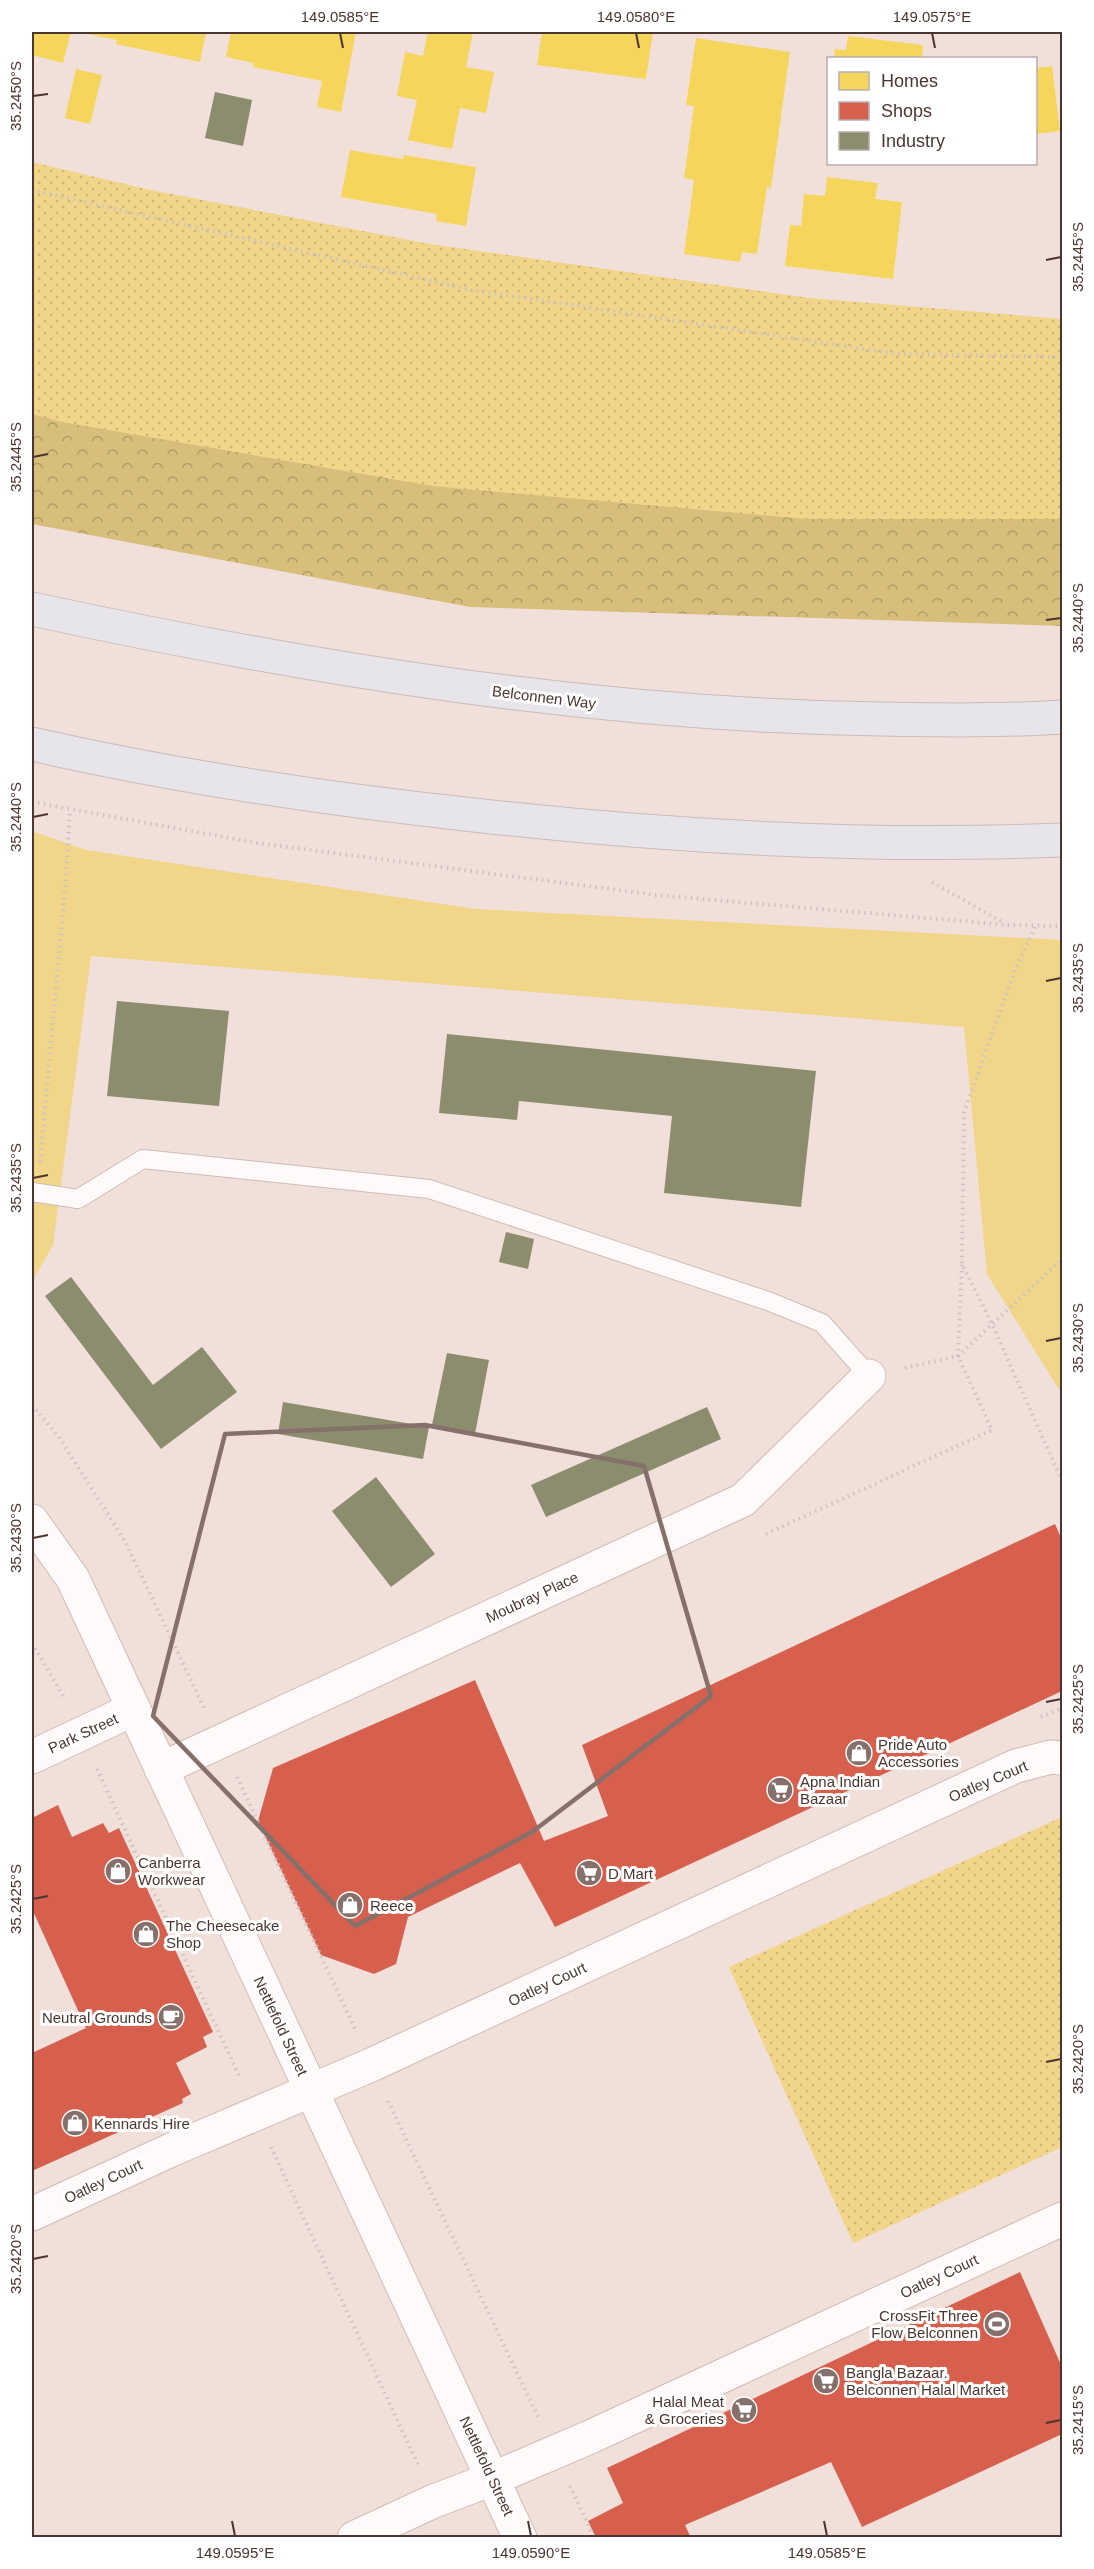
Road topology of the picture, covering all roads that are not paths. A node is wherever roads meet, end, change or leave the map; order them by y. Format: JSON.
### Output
{"nodes":[{"id":1,"x":32,"y":609,"type":"edge"},
{"id":2,"x":1062,"y":717,"type":"edge"},
{"id":3,"x":32,"y":744,"type":"edge"},
{"id":4,"x":1062,"y":840,"type":"edge"},
{"id":5,"x":34,"y":1192,"type":"edge"},
{"id":6,"x":869,"y":1376,"type":"joint"},
{"id":7,"x":32,"y":1521,"type":"edge"},
{"id":8,"x":134,"y":1709,"type":"junction"},
{"id":9,"x":32,"y":1757,"type":"edge"},
{"id":10,"x":1062,"y":1758,"type":"edge"},
{"id":11,"x":161,"y":1769,"type":"junction"},
{"id":12,"x":311,"y":2091,"type":"junction"},
{"id":13,"x":32,"y":2214,"type":"edge"},
{"id":14,"x":1062,"y":2219,"type":"edge"},
{"id":15,"x":492,"y":2479,"type":"junction"},
{"id":16,"x":354,"y":2538,"type":"edge"},
{"id":17,"x":520,"y":2538,"type":"edge"}],
"edges":[{"from":1,"to":2,"type":"main road","name":"Belconnen Way"},
{"from":3,"to":4,"type":"main road"},
{"from":5,"to":6,"type":"lane"},
{"from":6,"to":11,"type":"street","name":"Moubray Place"},
{"from":7,"to":8,"type":"street","name":"Nettlefold Street"},
{"from":8,"to":9,"type":"street","name":"Park Street"},
{"from":8,"to":11,"type":"street","name":"Nettlefold Street"},
{"from":10,"to":12,"type":"street","name":"Oatley Court"},
{"from":11,"to":12,"type":"street","name":"Nettlefold Street"},
{"from":12,"to":13,"type":"street","name":"Oatley Court"},
{"from":12,"to":15,"type":"street","name":"Nettlefold Street"},
{"from":14,"to":15,"type":"street","name":"Oatley Court"},
{"from":15,"to":16,"type":"street","name":"Oatley Court"},
{"from":15,"to":17,"type":"street","name":"Nettlefold Street"}]}
